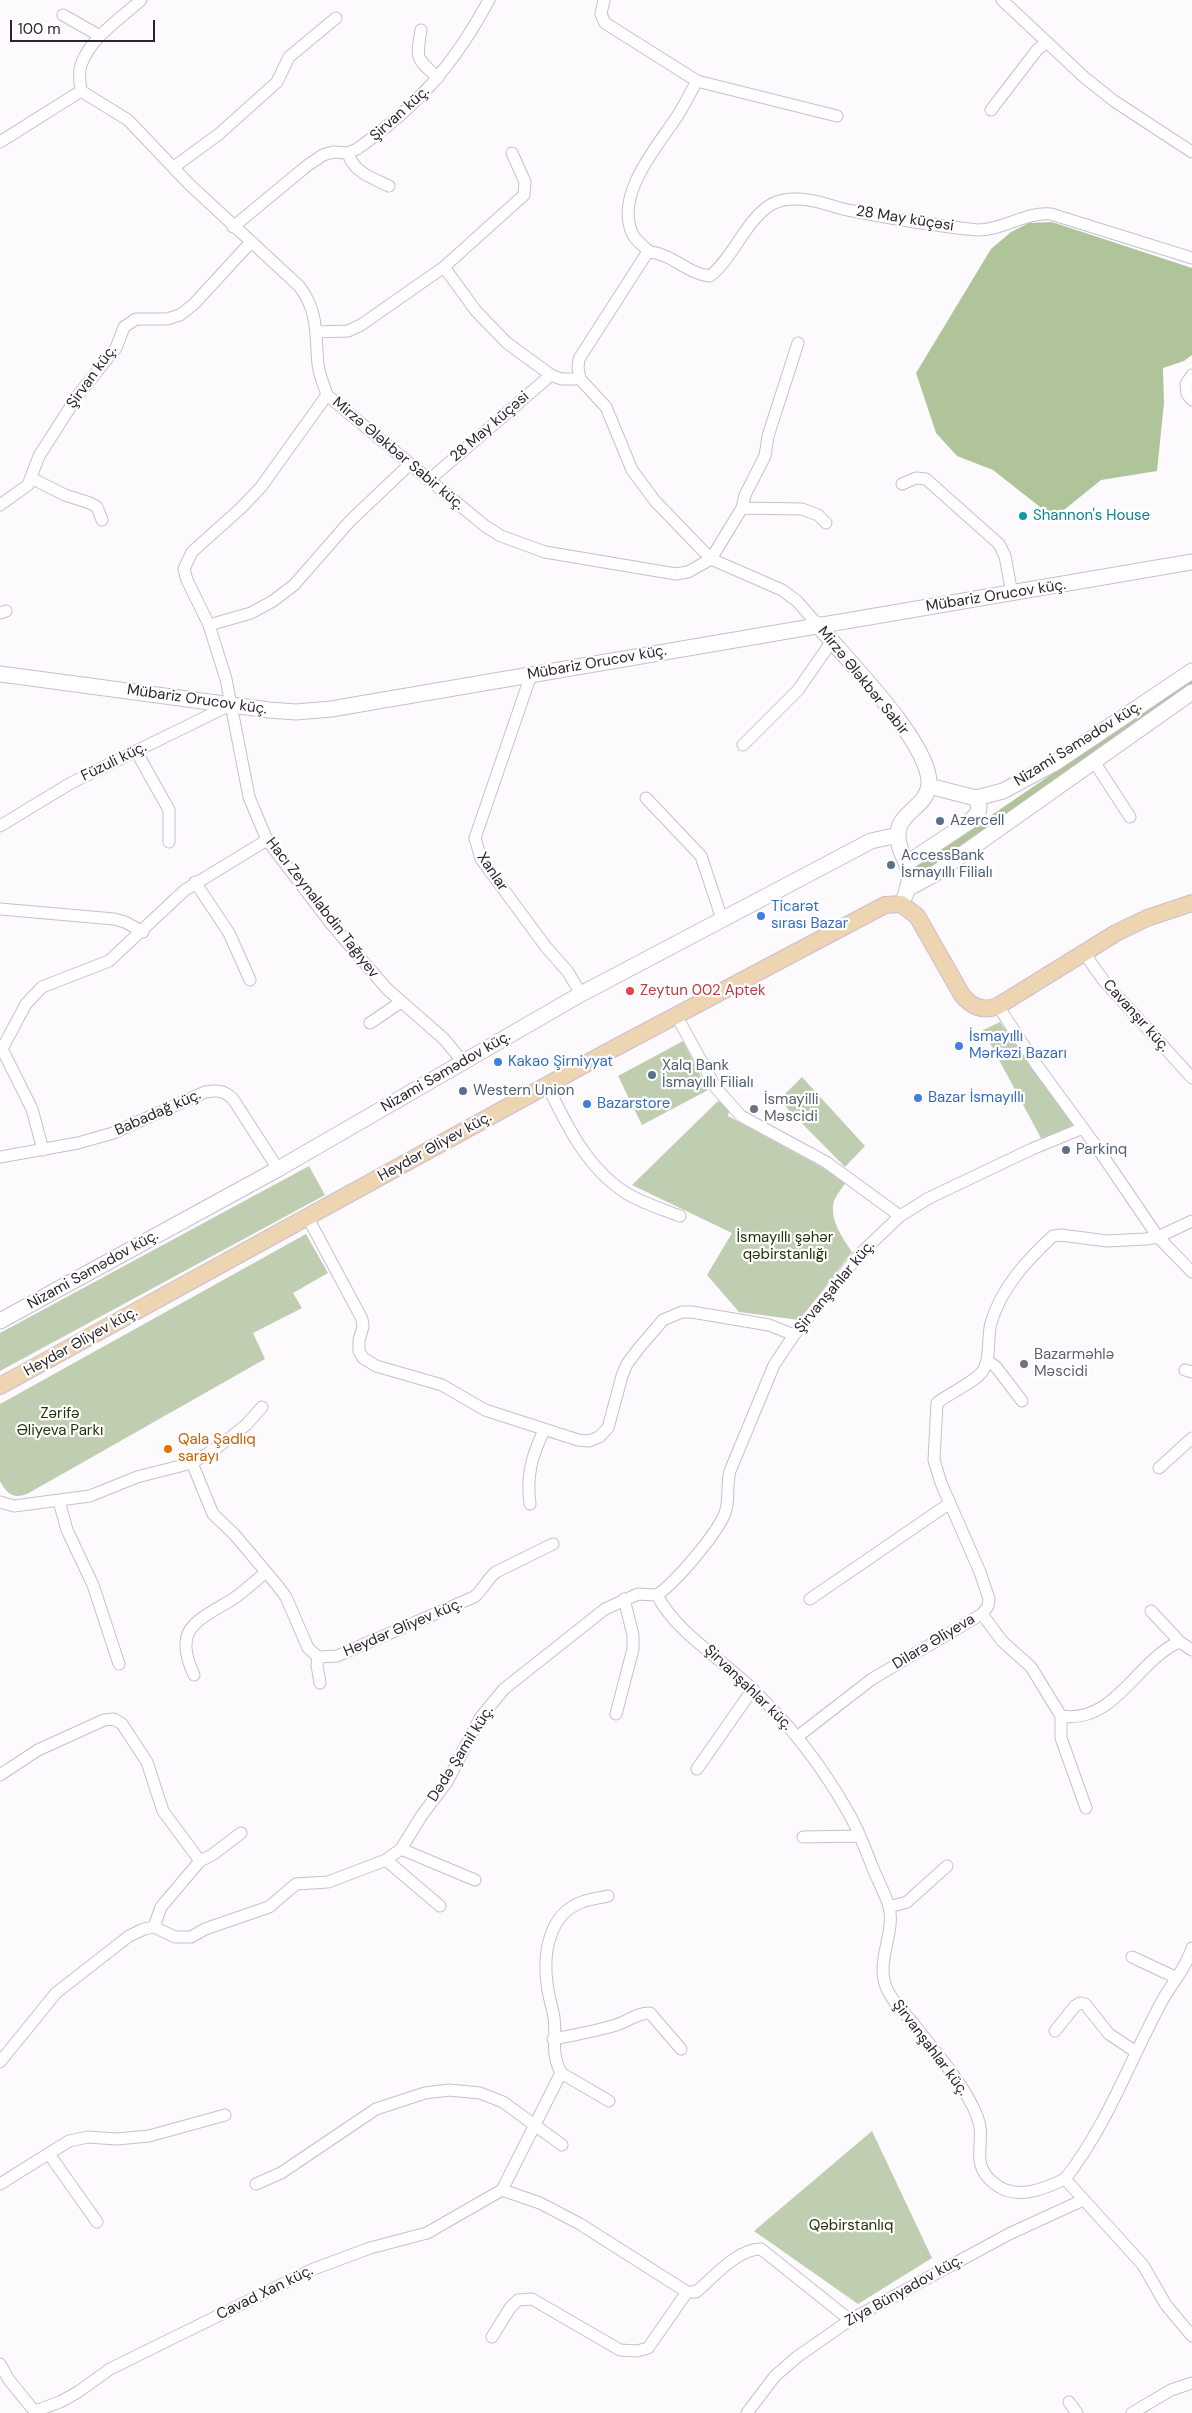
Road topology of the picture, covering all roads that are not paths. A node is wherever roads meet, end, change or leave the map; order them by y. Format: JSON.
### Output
{"nodes":[{"id":1,"x":141,"y":0,"type":"edge"},
{"id":2,"x":489,"y":0,"type":"edge"},
{"id":3,"x":604,"y":0,"type":"edge"},
{"id":4,"x":1002,"y":0,"type":"edge"},
{"id":5,"x":64,"y":15,"type":"dead end"},
{"id":6,"x":336,"y":18,"type":"dead end"},
{"id":7,"x":421,"y":30,"type":"dead end"},
{"id":8,"x":100,"y":36,"type":"junction"},
{"id":9,"x":1047,"y":42,"type":"junction"},
{"id":10,"x":438,"y":78,"type":"junction"},
{"id":11,"x":697,"y":81,"type":"junction"},
{"id":12,"x":82,"y":91,"type":"junction"},
{"id":13,"x":991,"y":110,"type":"dead end"},
{"id":14,"x":838,"y":116,"type":"dead end"},
{"id":15,"x":0,"y":142,"type":"edge"},
{"id":16,"x":1192,"y":152,"type":"edge"},
{"id":17,"x":348,"y":153,"type":"junction"},
{"id":18,"x":512,"y":153,"type":"dead end"},
{"id":19,"x":174,"y":167,"type":"junction"},
{"id":20,"x":389,"y":186,"type":"dead end"},
{"id":21,"x":233,"y":227,"type":"junction"},
{"id":22,"x":251,"y":242,"type":"junction"},
{"id":23,"x":650,"y":252,"type":"junction"},
{"id":24,"x":1192,"y":258,"type":"edge"},
{"id":25,"x":444,"y":267,"type":"junction"},
{"id":26,"x":317,"y":332,"type":"junction"},
{"id":27,"x":798,"y":343,"type":"dead end"},
{"id":28,"x":551,"y":375,"type":"junction"},
{"id":29,"x":1192,"y":375,"type":"edge"},
{"id":30,"x":580,"y":379,"type":"junction"},
{"id":31,"x":327,"y":395,"type":"junction"},
{"id":32,"x":1192,"y":400,"type":"edge"},
{"id":33,"x":410,"y":464,"type":"junction"},
{"id":34,"x":31,"y":478,"type":"junction"},
{"id":35,"x":429,"y":480,"type":"junction"},
{"id":36,"x":902,"y":484,"type":"dead end"},
{"id":37,"x":0,"y":505,"type":"edge"},
{"id":38,"x":742,"y":508,"type":"junction"},
{"id":39,"x":102,"y":520,"type":"dead end"},
{"id":40,"x":826,"y":523,"type":"dead end"},
{"id":41,"x":711,"y":559,"type":"junction"},
{"id":42,"x":1192,"y":562,"type":"edge"},
{"id":43,"x":1012,"y":594,"type":"junction"},
{"id":44,"x":817,"y":624,"type":"junction"},
{"id":45,"x":209,"y":626,"type":"junction"},
{"id":46,"x":832,"y":641,"type":"junction"},
{"id":47,"x":1192,"y":671,"type":"edge"},
{"id":48,"x":0,"y":674,"type":"edge"},
{"id":49,"x":531,"y":675,"type":"junction"},
{"id":50,"x":1192,"y":692,"type":"edge"},
{"id":51,"x":232,"y":704,"type":"junction"},
{"id":52,"x":743,"y":745,"type":"dead end"},
{"id":53,"x":136,"y":751,"type":"junction"},
{"id":54,"x":1093,"y":760,"type":"junction"},
{"id":55,"x":929,"y":786,"type":"junction"},
{"id":56,"x":646,"y":798,"type":"dead end"},
{"id":57,"x":976,"y":798,"type":"junction"},
{"id":58,"x":1130,"y":817,"type":"dead end"},
{"id":59,"x":0,"y":826,"type":"edge"},
{"id":60,"x":898,"y":835,"type":"junction"},
{"id":61,"x":267,"y":840,"type":"junction"},
{"id":62,"x":169,"y":842,"type":"dead end"},
{"id":63,"x":908,"y":863,"type":"junction"},
{"id":64,"x":195,"y":882,"type":"junction"},
{"id":65,"x":904,"y":897,"type":"junction"},
{"id":66,"x":1192,"y":903,"type":"edge"},
{"id":67,"x":0,"y":910,"type":"edge"},
{"id":68,"x":722,"y":919,"type":"junction"},
{"id":69,"x":143,"y":932,"type":"junction"},
{"id":70,"x":1084,"y":952,"type":"junction"},
{"id":71,"x":250,"y":980,"type":"dead end"},
{"id":72,"x":581,"y":994,"type":"junction"},
{"id":73,"x":400,"y":1002,"type":"junction"},
{"id":74,"x":998,"y":1006,"type":"junction"},
{"id":75,"x":676,"y":1015,"type":"junction"},
{"id":76,"x":370,"y":1023,"type":"dead end"},
{"id":77,"x":1,"y":1049,"type":"edge"},
{"id":78,"x":463,"y":1062,"type":"junction"},
{"id":79,"x":1192,"y":1078,"type":"edge"},
{"id":80,"x":547,"y":1085,"type":"junction"},
{"id":81,"x":1083,"y":1128,"type":"junction"},
{"id":82,"x":43,"y":1150,"type":"junction"},
{"id":83,"x":0,"y":1157,"type":"edge"},
{"id":84,"x":278,"y":1170,"type":"junction"},
{"id":85,"x":680,"y":1216,"type":"dead end"},
{"id":86,"x":900,"y":1216,"type":"junction"},
{"id":87,"x":308,"y":1218,"type":"junction"},
{"id":88,"x":1192,"y":1221,"type":"edge"},
{"id":89,"x":1158,"y":1237,"type":"junction"},
{"id":90,"x":1192,"y":1272,"type":"edge"},
{"id":91,"x":0,"y":1321,"type":"edge"},
{"id":92,"x":794,"y":1335,"type":"junction"},
{"id":93,"x":987,"y":1360,"type":"junction"},
{"id":94,"x":0,"y":1386,"type":"edge"},
{"id":95,"x":1022,"y":1401,"type":"dead end"},
{"id":96,"x":262,"y":1407,"type":"dead end"},
{"id":97,"x":544,"y":1430,"type":"junction"},
{"id":98,"x":1192,"y":1438,"type":"edge"},
{"id":99,"x":192,"y":1463,"type":"junction"},
{"id":100,"x":1159,"y":1468,"type":"dead end"},
{"id":101,"x":59,"y":1501,"type":"junction"},
{"id":102,"x":0,"y":1502,"type":"edge"},
{"id":103,"x":950,"y":1503,"type":"junction"},
{"id":104,"x":530,"y":1504,"type":"dead end"},
{"id":105,"x":553,"y":1544,"type":"dead end"},
{"id":106,"x":266,"y":1572,"type":"junction"},
{"id":107,"x":657,"y":1595,"type":"junction"},
{"id":108,"x":624,"y":1599,"type":"junction"},
{"id":109,"x":810,"y":1599,"type":"dead end"},
{"id":110,"x":1151,"y":1611,"type":"dead end"},
{"id":111,"x":982,"y":1614,"type":"junction"},
{"id":112,"x":1180,"y":1642,"type":"junction"},
{"id":113,"x":1192,"y":1650,"type":"edge"},
{"id":114,"x":318,"y":1657,"type":"junction"},
{"id":115,"x":119,"y":1664,"type":"dead end"},
{"id":116,"x":194,"y":1675,"type":"dead end"},
{"id":117,"x":320,"y":1683,"type":"dead end"},
{"id":118,"x":753,"y":1689,"type":"junction"},
{"id":119,"x":616,"y":1714,"type":"dead end"},
{"id":120,"x":1061,"y":1716,"type":"junction"},
{"id":121,"x":797,"y":1737,"type":"junction"},
{"id":122,"x":697,"y":1769,"type":"dead end"},
{"id":123,"x":0,"y":1775,"type":"edge"},
{"id":124,"x":1086,"y":1808,"type":"dead end"},
{"id":125,"x":241,"y":1833,"type":"dead end"},
{"id":126,"x":859,"y":1836,"type":"junction"},
{"id":127,"x":803,"y":1837,"type":"dead end"},
{"id":128,"x":401,"y":1849,"type":"junction"},
{"id":129,"x":386,"y":1860,"type":"junction"},
{"id":130,"x":200,"y":1861,"type":"junction"},
{"id":131,"x":948,"y":1866,"type":"dead end"},
{"id":132,"x":475,"y":1880,"type":"dead end"},
{"id":133,"x":608,"y":1896,"type":"dead end"},
{"id":134,"x":440,"y":1906,"type":"dead end"},
{"id":135,"x":889,"y":1907,"type":"junction"},
{"id":136,"x":154,"y":1927,"type":"junction"},
{"id":137,"x":1192,"y":1948,"type":"edge"},
{"id":138,"x":1132,"y":1957,"type":"dead end"},
{"id":139,"x":1190,"y":1963,"type":"edge"},
{"id":140,"x":1176,"y":1978,"type":"junction"},
{"id":141,"x":1055,"y":2031,"type":"dead end"},
{"id":142,"x":553,"y":2039,"type":"junction"},
{"id":143,"x":681,"y":2049,"type":"dead end"},
{"id":144,"x":1136,"y":2052,"type":"junction"},
{"id":145,"x":0,"y":2062,"type":"edge"},
{"id":146,"x":561,"y":2074,"type":"junction"},
{"id":147,"x":609,"y":2101,"type":"dead end"},
{"id":148,"x":225,"y":2115,"type":"dead end"},
{"id":149,"x":535,"y":2123,"type":"junction"},
{"id":150,"x":562,"y":2145,"type":"dead end"},
{"id":151,"x":49,"y":2154,"type":"junction"},
{"id":152,"x":1065,"y":2179,"type":"junction"},
{"id":153,"x":0,"y":2184,"type":"edge"},
{"id":154,"x":256,"y":2184,"type":"dead end"},
{"id":155,"x":502,"y":2190,"type":"junction"},
{"id":156,"x":1084,"y":2200,"type":"junction"},
{"id":157,"x":96,"y":2222,"type":"dead end"},
{"id":158,"x":687,"y":2292,"type":"junction"},
{"id":159,"x":850,"y":2320,"type":"junction"},
{"id":160,"x":1192,"y":2336,"type":"edge"},
{"id":161,"x":492,"y":2338,"type":"dead end"},
{"id":162,"x":0,"y":2364,"type":"edge"},
{"id":163,"x":1192,"y":2383,"type":"edge"},
{"id":164,"x":1069,"y":2402,"type":"dead end"},
{"id":165,"x":35,"y":2412,"type":"edge"},
{"id":166,"x":747,"y":2413,"type":"edge"},
{"id":167,"x":1077,"y":2413,"type":"edge"},
{"id":168,"x":1132,"y":2413,"type":"edge"}],
"edges":[{"from":1,"to":8,"type":"street"},
{"from":2,"to":10,"type":"street","name":"Şirvan küç."},
{"from":3,"to":11,"type":"street"},
{"from":4,"to":9,"type":"street"},
{"from":5,"to":8,"type":"street"},
{"from":6,"to":19,"type":"street"},
{"from":7,"to":10,"type":"street"},
{"from":8,"to":12,"type":"street"},
{"from":9,"to":13,"type":"street"},
{"from":9,"to":16,"type":"street"},
{"from":10,"to":17,"type":"street","name":"Şirvan küç."},
{"from":11,"to":14,"type":"street"},
{"from":11,"to":23,"type":"street","name":"28 May küçəsi"},
{"from":12,"to":15,"type":"street"},
{"from":12,"to":19,"type":"street","name":"Mirzə Ələkbər Sabir küç."},
{"from":17,"to":20,"type":"street"},
{"from":17,"to":21,"type":"street","name":"Şirvan küç."},
{"from":18,"to":25,"type":"street"},
{"from":19,"to":21,"type":"street","name":"Mirzə Ələkbər Sabir küç."},
{"from":21,"to":22,"type":"street","name":"Mirzə Ələkbər Sabir küç."},
{"from":22,"to":26,"type":"street","name":"Mirzə Ələkbər Sabir küç."},
{"from":22,"to":34,"type":"street","name":"Şirvan küç."},
{"from":23,"to":24,"type":"street","name":"28 May küçəsi"},
{"from":23,"to":30,"type":"street"},
{"from":25,"to":26,"type":"street"},
{"from":25,"to":28,"type":"street"},
{"from":26,"to":31,"type":"street","name":"Mirzə Ələkbər Sabir küç."},
{"from":27,"to":38,"type":"street"},
{"from":28,"to":30,"type":"street"},
{"from":28,"to":35,"type":"street","name":"28 May küçəsi"},
{"from":29,"to":32,"type":"street"},
{"from":30,"to":41,"type":"street"},
{"from":31,"to":33,"type":"street","name":"Mirzə Ələkbər Sabir küç."},
{"from":31,"to":45,"type":"street","name":"Hacı Zeynalabdin Tağıyev"},
{"from":33,"to":35,"type":"street","name":"Mirzə Ələkbər Sabir küç."},
{"from":33,"to":45,"type":"street"},
{"from":34,"to":37,"type":"street","name":"Şirvan küç."},
{"from":34,"to":39,"type":"street"},
{"from":35,"to":41,"type":"street","name":"Mirzə Ələkbər Sabir küç."},
{"from":36,"to":43,"type":"street"},
{"from":38,"to":40,"type":"street"},
{"from":38,"to":41,"type":"street"},
{"from":41,"to":44,"type":"street","name":"Mirzə Ələkbər Sabir"},
{"from":42,"to":43,"type":"street","name":"Mübariz Orucov küç."},
{"from":43,"to":44,"type":"street","name":"Mübariz Orucov küç."},
{"from":44,"to":46,"type":"street","name":"Mirzə Ələkbər Sabir"},
{"from":44,"to":49,"type":"street","name":"Mübariz Orucov küç."},
{"from":45,"to":51,"type":"street","name":"Hacı Zeynalabdin Tağıyev"},
{"from":46,"to":52,"type":"street"},
{"from":46,"to":55,"type":"street","name":"Mirzə Ələkbər Sabir"},
{"from":47,"to":57,"type":"street","name":"Nizami Səmədov küç."},
{"from":48,"to":51,"type":"street","name":"Mübariz Orucov küç."},
{"from":49,"to":51,"type":"street","name":"Mübariz Orucov küç."},
{"from":49,"to":72,"type":"street","name":"Xanlar"},
{"from":50,"to":54,"type":"street"},
{"from":51,"to":53,"type":"street","name":"Füzuli küç."},
{"from":51,"to":61,"type":"street","name":"Hacı Zeynalabdin Tağıyev"},
{"from":53,"to":59,"type":"street","name":"Füzuli küç."},
{"from":53,"to":62,"type":"street"},
{"from":54,"to":58,"type":"street"},
{"from":54,"to":65,"type":"street"},
{"from":55,"to":57,"type":"street","name":"Nizami Səmədov küç."},
{"from":55,"to":60,"type":"street"},
{"from":56,"to":68,"type":"street"},
{"from":57,"to":63,"type":"street"},
{"from":60,"to":63,"type":"street"},
{"from":60,"to":68,"type":"street","name":"Nizami Səmədov küç."},
{"from":61,"to":64,"type":"street"},
{"from":61,"to":73,"type":"street","name":"Hacı Zeynalabdin Tağıyev"},
{"from":63,"to":65,"type":"street"},
{"from":64,"to":69,"type":"street"},
{"from":64,"to":71,"type":"street"},
{"from":65,"to":74,"type":"main road"},
{"from":65,"to":75,"type":"main road","name":"Heydər Əliyev küç."},
{"from":66,"to":70,"type":"main road"},
{"from":67,"to":69,"type":"street"},
{"from":68,"to":72,"type":"street","name":"Nizami Səmədov küç."},
{"from":69,"to":77,"type":"street"},
{"from":70,"to":74,"type":"main road"},
{"from":70,"to":79,"type":"street","name":"Cavanşır küç."},
{"from":72,"to":78,"type":"street","name":"Nizami Səmədov küç."},
{"from":73,"to":76,"type":"street"},
{"from":73,"to":78,"type":"street","name":"Hacı Zeynalabdin Tağıyev"},
{"from":74,"to":81,"type":"street"},
{"from":75,"to":80,"type":"main road","name":"Heydər Əliyev küç."},
{"from":75,"to":86,"type":"street"},
{"from":77,"to":82,"type":"street"},
{"from":78,"to":84,"type":"street","name":"Nizami Səmədov küç."},
{"from":80,"to":85,"type":"street"},
{"from":80,"to":87,"type":"main road","name":"Heydər Əliyev küç."},
{"from":81,"to":86,"type":"street","name":"Şirvanşahlar küç."},
{"from":81,"to":89,"type":"street"},
{"from":82,"to":83,"type":"street","name":"Babadağ küç."},
{"from":82,"to":84,"type":"street","name":"Babadağ küç."},
{"from":84,"to":91,"type":"street","name":"Nizami Səmədov küç."},
{"from":86,"to":92,"type":"street","name":"Şirvanşahlar küç."},
{"from":87,"to":94,"type":"main road","name":"Heydər Əliyev küç."},
{"from":87,"to":97,"type":"street"},
{"from":88,"to":89,"type":"street"},
{"from":89,"to":90,"type":"street"},
{"from":89,"to":93,"type":"street"},
{"from":92,"to":97,"type":"street"},
{"from":92,"to":107,"type":"street","name":"Şirvanşahlar küç."},
{"from":93,"to":95,"type":"street"},
{"from":93,"to":103,"type":"street"},
{"from":96,"to":99,"type":"street"},
{"from":97,"to":104,"type":"street"},
{"from":98,"to":100,"type":"street"},
{"from":99,"to":101,"type":"street"},
{"from":99,"to":106,"type":"street"},
{"from":101,"to":102,"type":"street"},
{"from":101,"to":115,"type":"street"},
{"from":103,"to":109,"type":"street"},
{"from":103,"to":111,"type":"street"},
{"from":105,"to":114,"type":"street","name":"Heydər Əliyev küç."},
{"from":106,"to":114,"type":"street"},
{"from":106,"to":116,"type":"street"},
{"from":107,"to":108,"type":"street","name":"Dədə Şamil küç."},
{"from":107,"to":118,"type":"street","name":"Şirvanşahlar küç."},
{"from":108,"to":119,"type":"street"},
{"from":108,"to":128,"type":"street","name":"Dədə Şamil küç."},
{"from":110,"to":112,"type":"street"},
{"from":111,"to":120,"type":"street","name":"Dilarə Əliyeva"},
{"from":111,"to":121,"type":"street","name":"Dilarə Əliyeva"},
{"from":112,"to":113,"type":"street"},
{"from":112,"to":120,"type":"street"},
{"from":114,"to":117,"type":"street"},
{"from":118,"to":121,"type":"street","name":"Şirvanşahlar küç."},
{"from":118,"to":122,"type":"street"},
{"from":120,"to":124,"type":"street"},
{"from":121,"to":126,"type":"street","name":"Şirvanşahlar küç."},
{"from":123,"to":130,"type":"street"},
{"from":125,"to":130,"type":"street"},
{"from":126,"to":127,"type":"street"},
{"from":126,"to":135,"type":"street","name":"Şirvanşahlar küç."},
{"from":128,"to":129,"type":"street","name":"Dədə Şamil küç."},
{"from":128,"to":132,"type":"street"},
{"from":129,"to":134,"type":"street"},
{"from":129,"to":136,"type":"street","name":"Dədə Şamil küç."},
{"from":130,"to":136,"type":"street"},
{"from":131,"to":135,"type":"street"},
{"from":133,"to":142,"type":"street"},
{"from":135,"to":152,"type":"street","name":"Şirvanşahlar küç."},
{"from":136,"to":145,"type":"street"},
{"from":137,"to":139,"type":"street"},
{"from":138,"to":140,"type":"street"},
{"from":139,"to":140,"type":"street"},
{"from":140,"to":144,"type":"street"},
{"from":141,"to":144,"type":"street"},
{"from":142,"to":143,"type":"street"},
{"from":142,"to":146,"type":"street"},
{"from":144,"to":152,"type":"street"},
{"from":146,"to":147,"type":"street"},
{"from":146,"to":149,"type":"street"},
{"from":148,"to":151,"type":"street"},
{"from":149,"to":150,"type":"street"},
{"from":149,"to":154,"type":"street"},
{"from":149,"to":155,"type":"street"},
{"from":151,"to":153,"type":"street"},
{"from":151,"to":157,"type":"street"},
{"from":152,"to":156,"type":"street"},
{"from":155,"to":158,"type":"street"},
{"from":155,"to":165,"type":"street","name":"Cavad Xan küç."},
{"from":156,"to":159,"type":"street","name":"Ziya Bünyadov küç."},
{"from":156,"to":160,"type":"street"},
{"from":158,"to":159,"type":"street"},
{"from":158,"to":161,"type":"street"},
{"from":159,"to":166,"type":"street","name":"Ziya Bünyadov küç."},
{"from":162,"to":165,"type":"street"},
{"from":163,"to":168,"type":"street"},
{"from":164,"to":167,"type":"street"}]}
